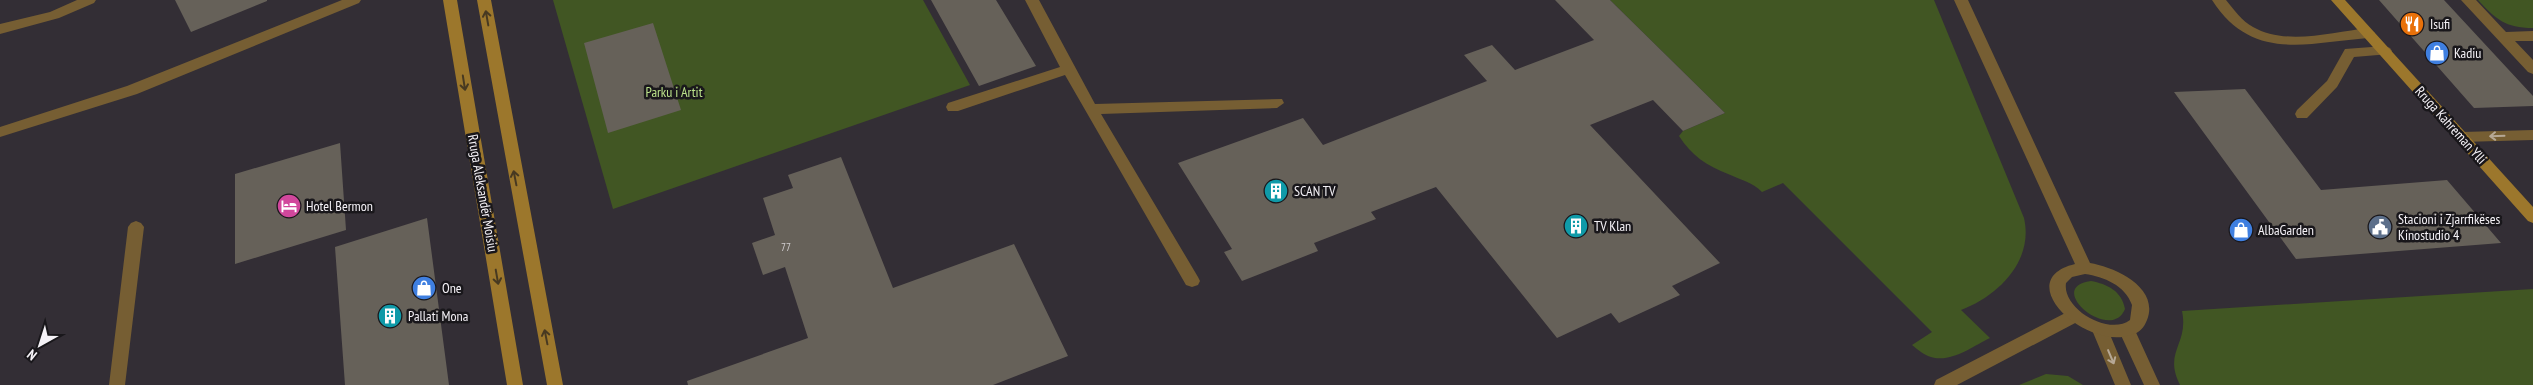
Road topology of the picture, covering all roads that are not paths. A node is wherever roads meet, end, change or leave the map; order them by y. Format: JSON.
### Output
{"nodes":[{"id":1,"x":89,"y":0,"type":"edge"},
{"id":2,"x":354,"y":0,"type":"edge"},
{"id":3,"x":450,"y":0,"type":"edge"},
{"id":4,"x":484,"y":0,"type":"edge"},
{"id":5,"x":1032,"y":0,"type":"edge"},
{"id":6,"x":1961,"y":0,"type":"edge"},
{"id":7,"x":2219,"y":0,"type":"edge"},
{"id":8,"x":2338,"y":0,"type":"edge"},
{"id":9,"x":2468,"y":0,"type":"edge"},
{"id":10,"x":0,"y":30,"type":"edge"},
{"id":11,"x":2368,"y":33,"type":"junction"},
{"id":12,"x":2533,"y":36,"type":"edge"},
{"id":13,"x":2502,"y":37,"type":"junction"},
{"id":14,"x":2384,"y":51,"type":"junction"},
{"id":15,"x":1068,"y":69,"type":"junction"},
{"id":16,"x":2533,"y":70,"type":"edge"},
{"id":17,"x":1277,"y":103,"type":"dead end"},
{"id":18,"x":953,"y":107,"type":"dead end"},
{"id":19,"x":1092,"y":109,"type":"junction"},
{"id":20,"x":2302,"y":114,"type":"dead end"},
{"id":21,"x":0,"y":132,"type":"edge"},
{"id":22,"x":2533,"y":135,"type":"edge"},
{"id":23,"x":2462,"y":137,"type":"junction"},
{"id":24,"x":2533,"y":217,"type":"edge"},
{"id":25,"x":136,"y":227,"type":"dead end"},
{"id":26,"x":2085,"y":268,"type":"junction"},
{"id":27,"x":1192,"y":281,"type":"dead end"},
{"id":28,"x":2073,"y":316,"type":"junction"},
{"id":29,"x":2100,"y":330,"type":"junction"},
{"id":30,"x":2127,"y":331,"type":"junction"},
{"id":31,"x":118,"y":385,"type":"edge"},
{"id":32,"x":515,"y":385,"type":"edge"},
{"id":33,"x":555,"y":385,"type":"edge"},
{"id":34,"x":1942,"y":385,"type":"edge"},
{"id":35,"x":2123,"y":385,"type":"edge"},
{"id":36,"x":2152,"y":385,"type":"edge"}],
"edges":[{"from":1,"to":10,"type":"street"},
{"from":2,"to":21,"type":"street"},
{"from":3,"to":32,"type":"main road","name":"Rruga Aleksandër Moisiu","one_way":true},
{"from":33,"to":4,"type":"main road","one_way":true},
{"from":5,"to":15,"type":"street"},
{"from":6,"to":26,"type":"street"},
{"from":7,"to":11,"type":"street"},
{"from":8,"to":11,"type":"main road","name":"Rruga Kahreman Ylli"},
{"from":9,"to":13,"type":"street"},
{"from":11,"to":14,"type":"main road","name":"Rruga Kahreman Ylli"},
{"from":12,"to":13,"type":"street"},
{"from":13,"to":16,"type":"street"},
{"from":14,"to":20,"type":"street"},
{"from":14,"to":23,"type":"main road","name":"Rruga Kahreman Ylli"},
{"from":15,"to":18,"type":"street"},
{"from":15,"to":19,"type":"street"},
{"from":17,"to":19,"type":"street"},
{"from":19,"to":27,"type":"street"},
{"from":22,"to":23,"type":"street","one_way":true},
{"from":23,"to":24,"type":"main road","name":"Rruga Kahreman Ylli"},
{"from":25,"to":31,"type":"street"},
{"from":26,"to":28,"type":"street"},
{"from":26,"to":30,"type":"street"},
{"from":28,"to":29,"type":"street"},
{"from":28,"to":34,"type":"street"},
{"from":29,"to":30,"type":"street"},
{"from":29,"to":35,"type":"street","one_way":true},
{"from":30,"to":36,"type":"street"}]}
